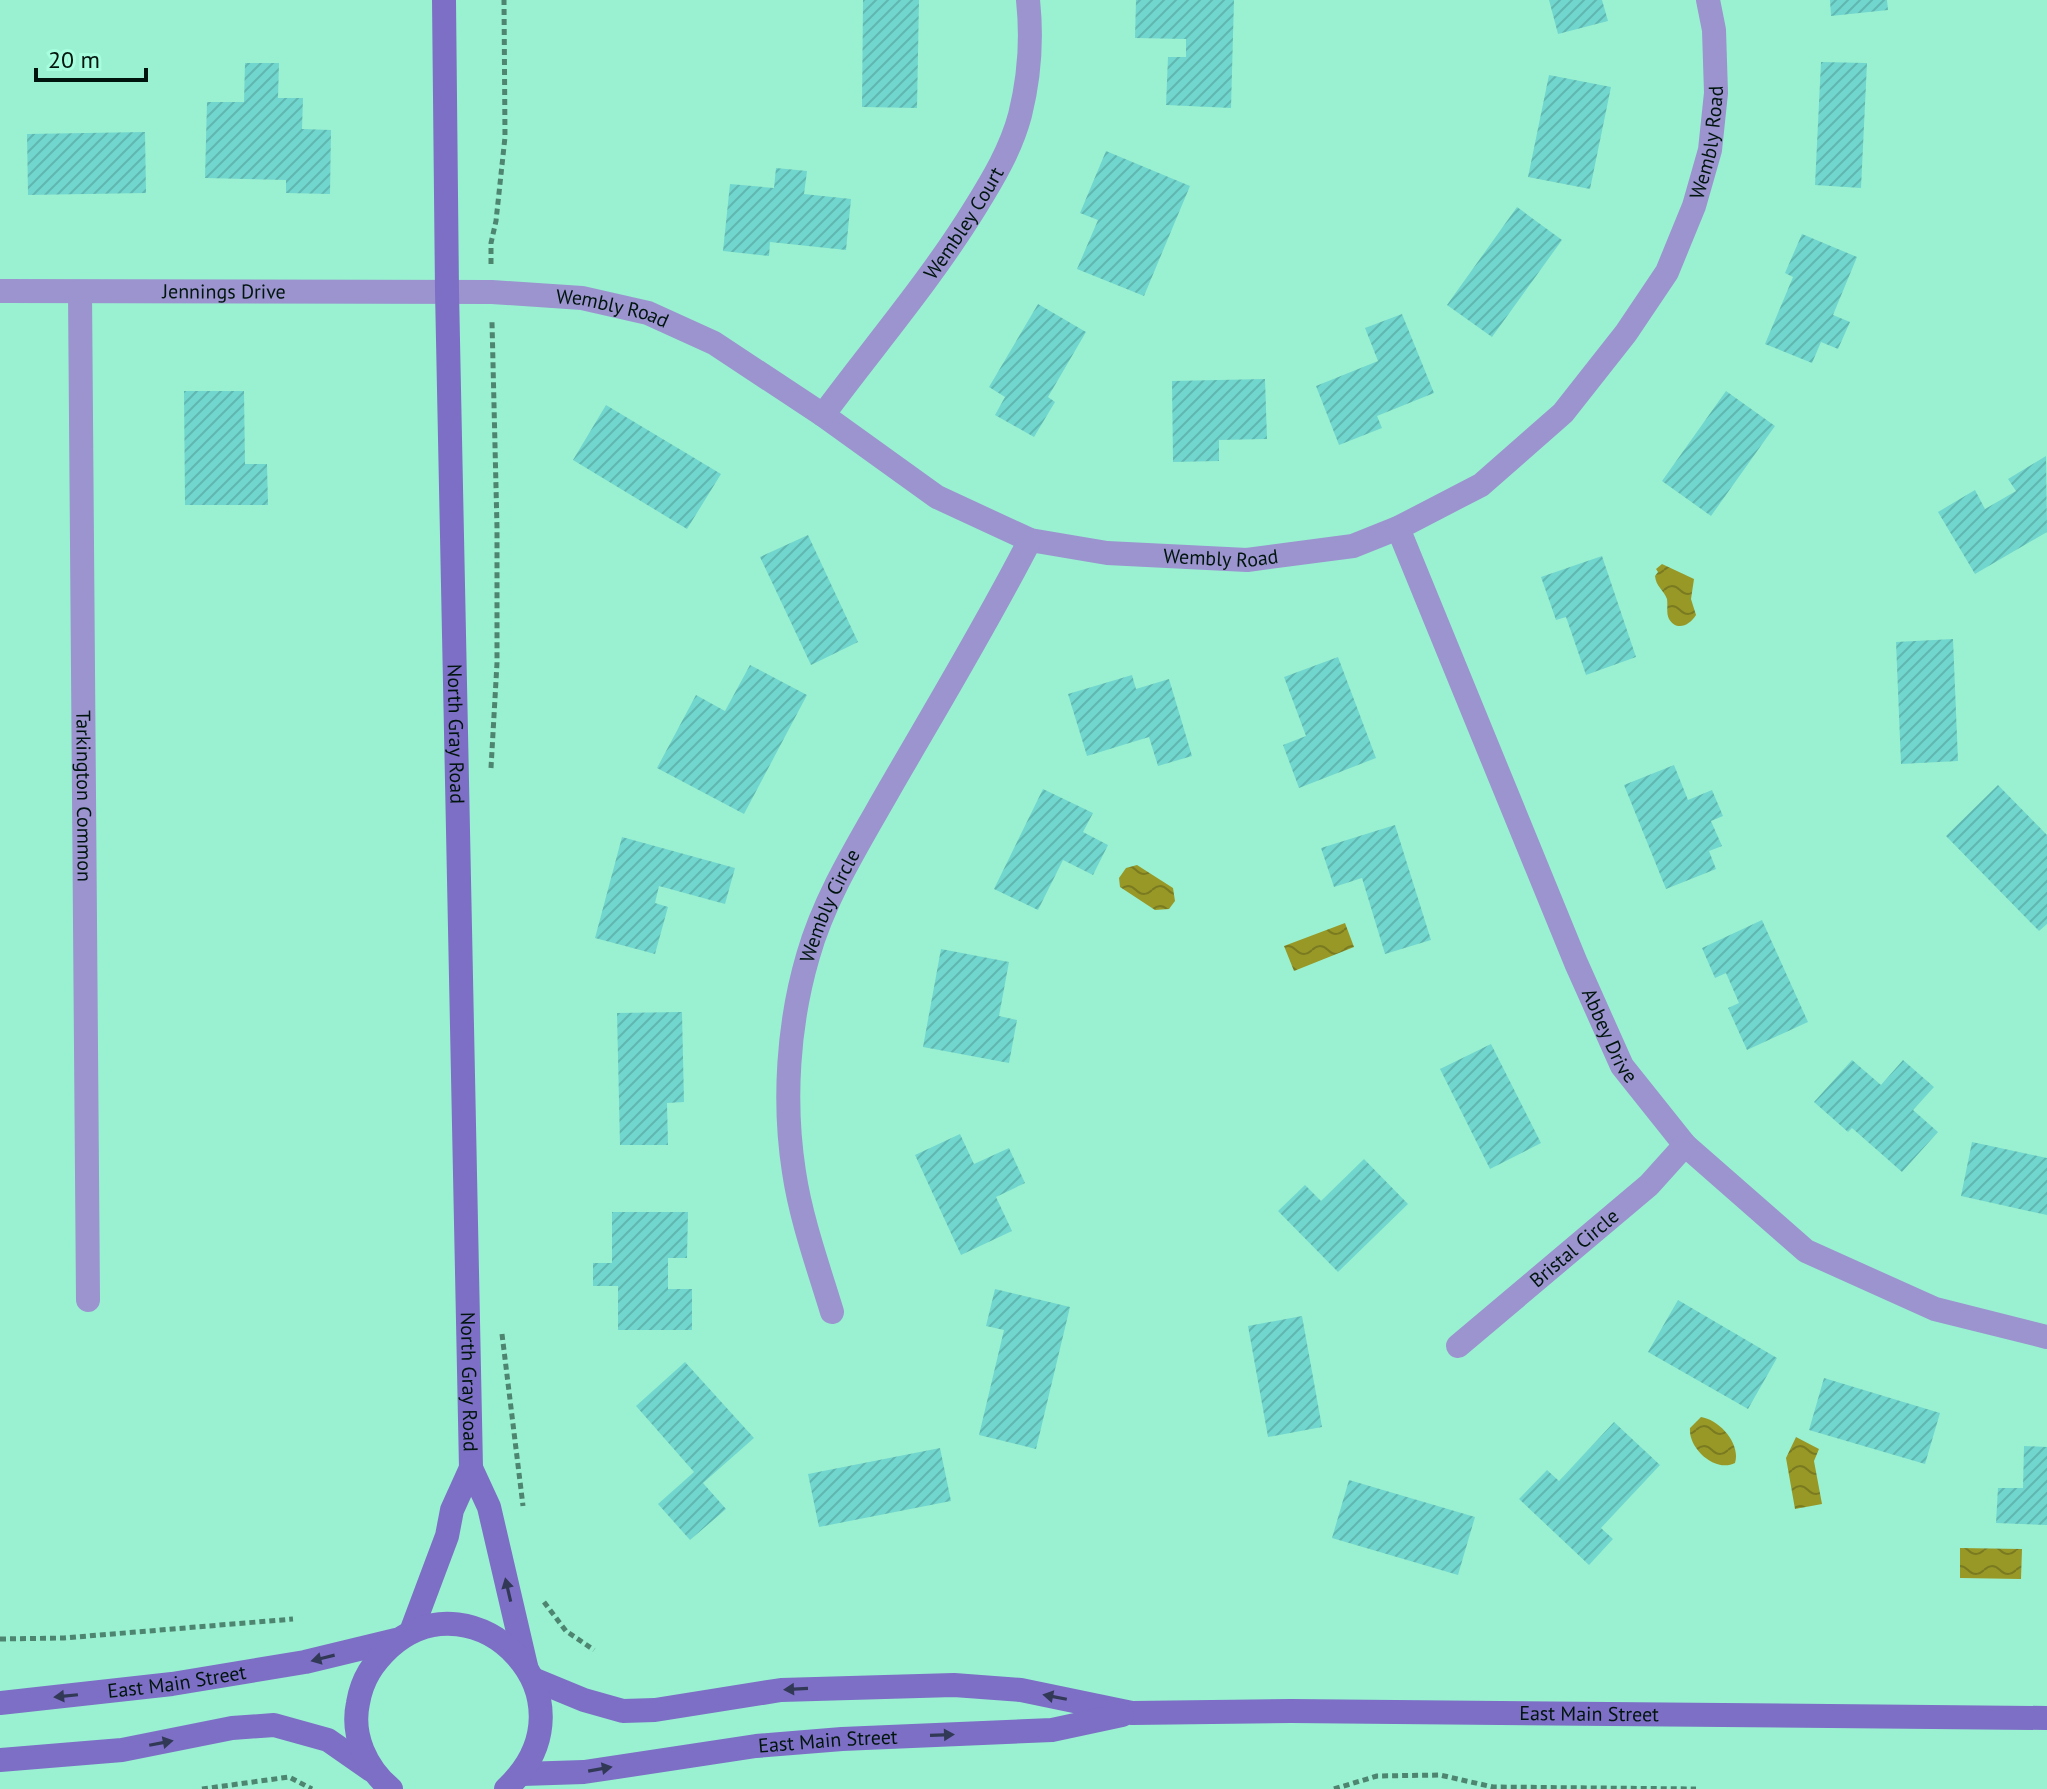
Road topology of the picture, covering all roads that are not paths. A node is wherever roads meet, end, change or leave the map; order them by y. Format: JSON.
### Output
{"nodes":[{"id":1,"x":444,"y":0,"type":"edge"},
{"id":2,"x":1028,"y":0,"type":"edge"},
{"id":3,"x":1708,"y":0,"type":"edge"},
{"id":4,"x":0,"y":291,"type":"edge"},
{"id":5,"x":447,"y":291,"type":"junction"},
{"id":6,"x":80,"y":292,"type":"junction"},
{"id":7,"x":823,"y":415,"type":"junction"},
{"id":8,"x":1398,"y":528,"type":"junction"},
{"id":9,"x":1030,"y":540,"type":"junction"},
{"id":10,"x":1685,"y":1145,"type":"junction"},
{"id":11,"x":88,"y":1300,"type":"dead end"},
{"id":12,"x":832,"y":1312,"type":"dead end"},
{"id":13,"x":2047,"y":1337,"type":"edge"},
{"id":14,"x":1458,"y":1346,"type":"dead end"},
{"id":15,"x":471,"y":1468,"type":"junction"},
{"id":16,"x":405,"y":1636,"type":"junction"},
{"id":17,"x":530,"y":1672,"type":"junction"},
{"id":18,"x":0,"y":1703,"type":"edge"},
{"id":19,"x":1132,"y":1713,"type":"junction"},
{"id":20,"x":2047,"y":1718,"type":"edge"},
{"id":21,"x":0,"y":1760,"type":"edge"},
{"id":22,"x":514,"y":1781,"type":"edge"},
{"id":23,"x":382,"y":1782,"type":"edge"}],
"edges":[{"from":1,"to":5,"type":"main road","name":"North Gray Road"},
{"from":2,"to":7,"type":"street","name":"Wembley Court"},
{"from":3,"to":8,"type":"street","name":"Wembly Road"},
{"from":4,"to":6,"type":"street","name":"Jennings Drive"},
{"from":5,"to":6,"type":"street","name":"Jennings Drive"},
{"from":5,"to":7,"type":"street","name":"Wembly Road"},
{"from":5,"to":15,"type":"main road","name":"North Gray Road"},
{"from":6,"to":11,"type":"street","name":"Tarkington Common"},
{"from":7,"to":9,"type":"street","name":"Wembly Road"},
{"from":8,"to":9,"type":"street","name":"Wembly Road"},
{"from":8,"to":10,"type":"street","name":"Abbey Drive"},
{"from":9,"to":12,"type":"street","name":"Wembly Circle"},
{"from":10,"to":13,"type":"street","name":"Abbey Drive"},
{"from":10,"to":14,"type":"street","name":"Bristal Circle"},
{"from":15,"to":16,"type":"main road","name":"North Gray Road"},
{"from":17,"to":15,"type":"main road","name":"North Gray Road","one_way":true},
{"from":16,"to":17,"type":"main road","name":"East Main Street"},
{"from":16,"to":18,"type":"main road","name":"East Main Street","one_way":true},
{"from":16,"to":23,"type":"main road"},
{"from":19,"to":17,"type":"main road","name":"East Main Street","one_way":true},
{"from":17,"to":22,"type":"main road","name":"North Gray Road"},
{"from":19,"to":20,"type":"main road","name":"East Main Street"},
{"from":22,"to":19,"type":"main road","name":"East Main Street","one_way":true},
{"from":21,"to":23,"type":"main road","one_way":true}]}
